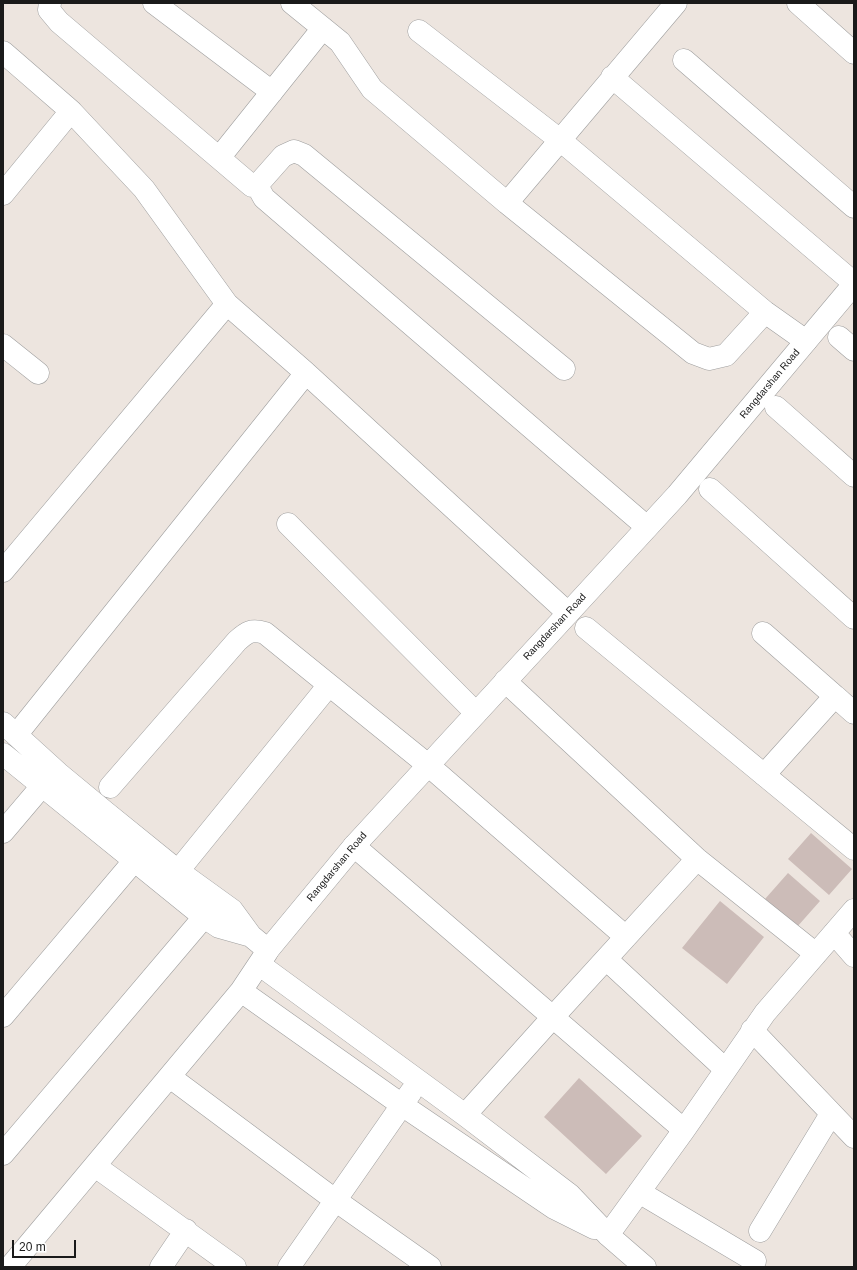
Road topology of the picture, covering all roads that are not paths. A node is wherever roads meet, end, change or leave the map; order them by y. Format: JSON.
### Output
{"nodes":[{"id":1,"x":50,"y":3,"type":"edge"},
{"id":2,"x":154,"y":3,"type":"edge"},
{"id":3,"x":292,"y":3,"type":"edge"},
{"id":4,"x":676,"y":3,"type":"edge"},
{"id":5,"x":807,"y":6,"type":"edge"},
{"id":6,"x":323,"y":28,"type":"junction"},
{"id":7,"x":418,"y":31,"type":"dead end"},
{"id":8,"x":3,"y":52,"type":"edge"},
{"id":9,"x":854,"y":53,"type":"edge"},
{"id":10,"x":684,"y":60,"type":"dead end"},
{"id":11,"x":612,"y":77,"type":"junction"},
{"id":12,"x":272,"y":92,"type":"junction"},
{"id":13,"x":71,"y":112,"type":"junction"},
{"id":14,"x":560,"y":140,"type":"junction"},
{"id":15,"x":219,"y":158,"type":"junction"},
{"id":16,"x":252,"y":186,"type":"dead end"},
{"id":17,"x":3,"y":194,"type":"edge"},
{"id":18,"x":507,"y":203,"type":"junction"},
{"id":19,"x":854,"y":207,"type":"edge"},
{"id":20,"x":854,"y":284,"type":"edge"},
{"id":21,"x":227,"y":304,"type":"junction"},
{"id":22,"x":765,"y":312,"type":"junction"},
{"id":23,"x":806,"y":341,"type":"junction"},
{"id":24,"x":3,"y":345,"type":"edge"},
{"id":25,"x":564,"y":369,"type":"dead end"},
{"id":26,"x":38,"y":373,"type":"dead end"},
{"id":27,"x":306,"y":373,"type":"junction"},
{"id":28,"x":776,"y":407,"type":"dead end"},
{"id":29,"x":854,"y":476,"type":"edge"},
{"id":30,"x":710,"y":489,"type":"dead end"},
{"id":31,"x":288,"y":524,"type":"dead end"},
{"id":32,"x":647,"y":527,"type":"junction"},
{"id":33,"x":3,"y":571,"type":"edge"},
{"id":34,"x":568,"y":614,"type":"junction"},
{"id":35,"x":854,"y":618,"type":"edge"},
{"id":36,"x":586,"y":628,"type":"dead end"},
{"id":37,"x":762,"y":633,"type":"dead end"},
{"id":38,"x":505,"y":681,"type":"junction"},
{"id":39,"x":328,"y":685,"type":"junction"},
{"id":40,"x":837,"y":698,"type":"junction"},
{"id":41,"x":476,"y":713,"type":"junction"},
{"id":42,"x":854,"y":713,"type":"edge"},
{"id":43,"x":10,"y":728,"type":"edge"},
{"id":44,"x":3,"y":754,"type":"edge"},
{"id":45,"x":428,"y":766,"type":"junction"},
{"id":46,"x":764,"y":775,"type":"junction"},
{"id":47,"x":42,"y":786,"type":"junction"},
{"id":48,"x":110,"y":787,"type":"dead end"},
{"id":49,"x":3,"y":832,"type":"edge"},
{"id":50,"x":354,"y":846,"type":"junction"},
{"id":51,"x":854,"y":849,"type":"edge"},
{"id":52,"x":697,"y":859,"type":"junction"},
{"id":53,"x":134,"y":861,"type":"junction"},
{"id":54,"x":178,"y":871,"type":"junction"},
{"id":55,"x":854,"y":910,"type":"edge"},
{"id":56,"x":204,"y":917,"type":"junction"},
{"id":57,"x":834,"y":933,"type":"junction"},
{"id":58,"x":251,"y":936,"type":"junction"},
{"id":59,"x":626,"y":937,"type":"junction"},
{"id":60,"x":816,"y":954,"type":"junction"},
{"id":61,"x":854,"y":956,"type":"edge"},
{"id":62,"x":264,"y":958,"type":"junction"},
{"id":63,"x":606,"y":959,"type":"junction"},
{"id":64,"x":241,"y":991,"type":"junction"},
{"id":65,"x":3,"y":1016,"type":"edge"},
{"id":66,"x":552,"y":1017,"type":"junction"},
{"id":67,"x":752,"y":1030,"type":"junction"},
{"id":68,"x":725,"y":1069,"type":"junction"},
{"id":69,"x":170,"y":1077,"type":"junction"},
{"id":70,"x":419,"y":1081,"type":"junction"},
{"id":71,"x":402,"y":1105,"type":"junction"},
{"id":72,"x":832,"y":1114,"type":"junction"},
{"id":73,"x":465,"y":1115,"type":"junction"},
{"id":74,"x":684,"y":1130,"type":"junction"},
{"id":75,"x":854,"y":1137,"type":"edge"},
{"id":76,"x":3,"y":1154,"type":"edge"},
{"id":77,"x":95,"y":1166,"type":"junction"},
{"id":78,"x":639,"y":1192,"type":"junction"},
{"id":79,"x":335,"y":1200,"type":"junction"},
{"id":80,"x":186,"y":1230,"type":"junction"},
{"id":81,"x":760,"y":1231,"type":"dead end"},
{"id":82,"x":608,"y":1234,"type":"junction"},
{"id":83,"x":755,"y":1261,"type":"dead end"},
{"id":84,"x":10,"y":1267,"type":"edge"},
{"id":85,"x":161,"y":1267,"type":"edge"},
{"id":86,"x":235,"y":1267,"type":"edge"},
{"id":87,"x":289,"y":1267,"type":"edge"},
{"id":88,"x":430,"y":1267,"type":"edge"},
{"id":89,"x":643,"y":1267,"type":"edge"}],
"edges":[{"from":1,"to":15,"type":"street"},
{"from":2,"to":12,"type":"street"},
{"from":3,"to":6,"type":"street"},
{"from":4,"to":11,"type":"street"},
{"from":5,"to":9,"type":"street"},
{"from":6,"to":12,"type":"street"},
{"from":6,"to":18,"type":"street"},
{"from":7,"to":14,"type":"street"},
{"from":8,"to":13,"type":"street"},
{"from":10,"to":19,"type":"street"},
{"from":11,"to":14,"type":"street"},
{"from":11,"to":20,"type":"street"},
{"from":12,"to":15,"type":"street"},
{"from":13,"to":17,"type":"street"},
{"from":13,"to":21,"type":"street"},
{"from":14,"to":18,"type":"street"},
{"from":14,"to":22,"type":"street"},
{"from":15,"to":16,"type":"street"},
{"from":18,"to":22,"type":"street"},
{"from":20,"to":23,"type":"street","name":"Rangdarshan Road"},
{"from":21,"to":27,"type":"street"},
{"from":21,"to":33,"type":"street"},
{"from":22,"to":23,"type":"street"},
{"from":23,"to":32,"type":"street","name":"Rangdarshan Road"},
{"from":24,"to":26,"type":"street"},
{"from":25,"to":32,"type":"street"},
{"from":27,"to":34,"type":"street"},
{"from":27,"to":43,"type":"street"},
{"from":28,"to":29,"type":"street"},
{"from":30,"to":35,"type":"street"},
{"from":31,"to":41,"type":"street"},
{"from":32,"to":34,"type":"street","name":"Rangdarshan Road"},
{"from":34,"to":38,"type":"street","name":"Rangdarshan Road"},
{"from":36,"to":46,"type":"street"},
{"from":37,"to":40,"type":"street"},
{"from":38,"to":41,"type":"street","name":"Rangdarshan Road"},
{"from":38,"to":52,"type":"street"},
{"from":39,"to":45,"type":"street"},
{"from":39,"to":48,"type":"street"},
{"from":39,"to":54,"type":"street"},
{"from":40,"to":42,"type":"street"},
{"from":40,"to":46,"type":"street"},
{"from":41,"to":45,"type":"street","name":"Rangdarshan Road"},
{"from":43,"to":54,"type":"street"},
{"from":44,"to":47,"type":"street"},
{"from":45,"to":50,"type":"street","name":"Rangdarshan Road"},
{"from":45,"to":59,"type":"street"},
{"from":46,"to":51,"type":"street"},
{"from":47,"to":49,"type":"street"},
{"from":47,"to":53,"type":"street"},
{"from":50,"to":62,"type":"street","name":"Rangdarshan Road"},
{"from":50,"to":66,"type":"street"},
{"from":52,"to":59,"type":"street"},
{"from":52,"to":60,"type":"street"},
{"from":53,"to":56,"type":"street"},
{"from":53,"to":65,"type":"street"},
{"from":54,"to":58,"type":"street"},
{"from":55,"to":57,"type":"street"},
{"from":56,"to":58,"type":"street"},
{"from":56,"to":76,"type":"street"},
{"from":57,"to":60,"type":"street"},
{"from":57,"to":61,"type":"street"},
{"from":58,"to":62,"type":"street"},
{"from":59,"to":63,"type":"street"},
{"from":60,"to":67,"type":"street"},
{"from":62,"to":64,"type":"street","name":"Rangdarshan Road"},
{"from":62,"to":70,"type":"street"},
{"from":63,"to":66,"type":"street"},
{"from":63,"to":68,"type":"street"},
{"from":64,"to":69,"type":"street","name":"Rangdarshan Road"},
{"from":64,"to":71,"type":"street"},
{"from":66,"to":73,"type":"street"},
{"from":66,"to":74,"type":"street"},
{"from":67,"to":68,"type":"street"},
{"from":67,"to":72,"type":"street"},
{"from":68,"to":74,"type":"street"},
{"from":69,"to":77,"type":"street","name":"Rangdarshan Road"},
{"from":69,"to":79,"type":"street"},
{"from":70,"to":71,"type":"street"},
{"from":70,"to":73,"type":"street"},
{"from":71,"to":79,"type":"street"},
{"from":71,"to":82,"type":"street"},
{"from":72,"to":75,"type":"street"},
{"from":72,"to":81,"type":"street"},
{"from":73,"to":82,"type":"street"},
{"from":74,"to":78,"type":"street"},
{"from":77,"to":80,"type":"street"},
{"from":77,"to":84,"type":"street","name":"Rangdarshan Road"},
{"from":78,"to":82,"type":"street"},
{"from":78,"to":83,"type":"street"},
{"from":79,"to":87,"type":"street"},
{"from":79,"to":88,"type":"street"},
{"from":80,"to":85,"type":"street"},
{"from":80,"to":86,"type":"street"},
{"from":82,"to":89,"type":"street"}]}
